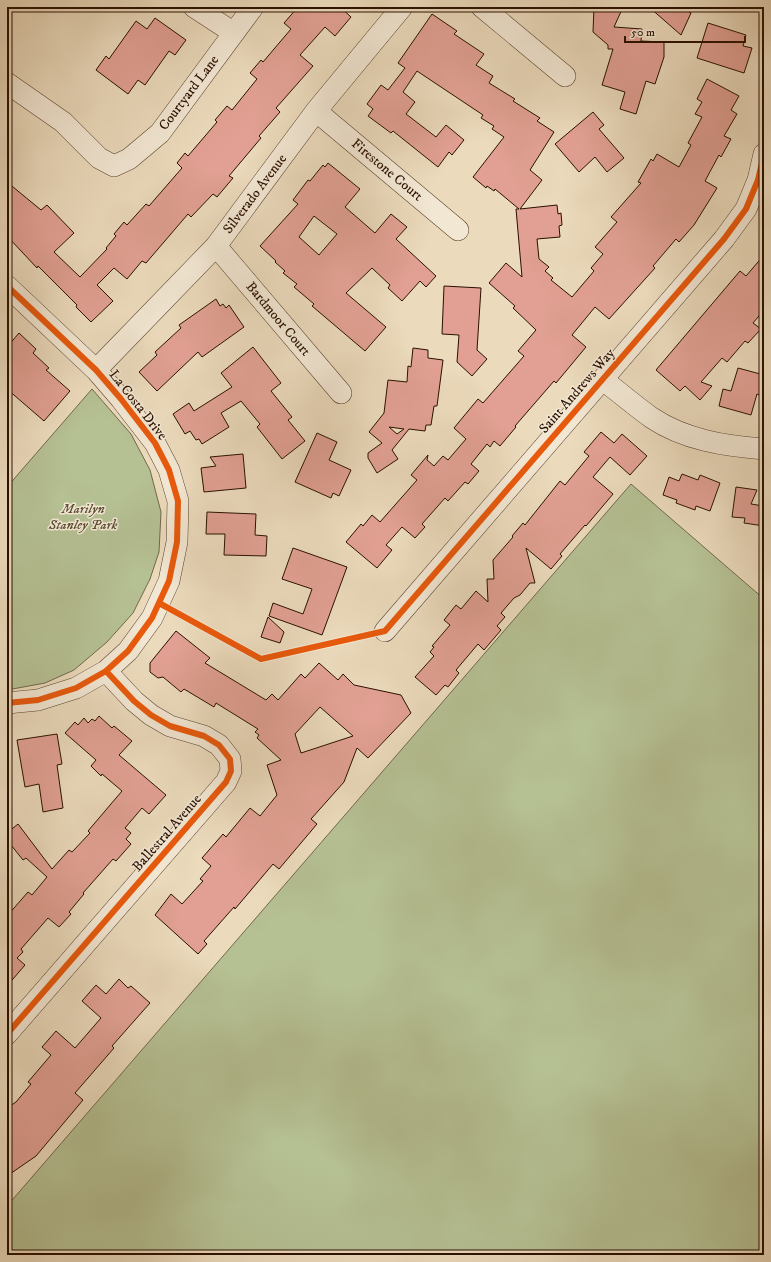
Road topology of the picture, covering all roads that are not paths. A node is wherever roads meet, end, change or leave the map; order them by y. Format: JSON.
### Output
{"nodes":[{"id":1,"x":194,"y":7,"type":"edge"},
{"id":2,"x":253,"y":7,"type":"edge"},
{"id":3,"x":402,"y":7,"type":"edge"},
{"id":4,"x":482,"y":7,"type":"edge"},
{"id":5,"x":234,"y":33,"type":"junction"},
{"id":6,"x":565,"y":76,"type":"dead end"},
{"id":7,"x":7,"y":83,"type":"edge"},
{"id":8,"x":316,"y":111,"type":"junction"},
{"id":9,"x":764,"y":154,"type":"edge"},
{"id":10,"x":458,"y":230,"type":"dead end"},
{"id":11,"x":216,"y":246,"type":"junction"},
{"id":12,"x":7,"y":286,"type":"edge"},
{"id":13,"x":96,"y":370,"type":"junction"},
{"id":14,"x":603,"y":380,"type":"junction"},
{"id":15,"x":341,"y":393,"type":"dead end"},
{"id":16,"x":764,"y":448,"type":"edge"},
{"id":17,"x":385,"y":631,"type":"dead end"},
{"id":18,"x":106,"y":671,"type":"junction"},
{"id":19,"x":7,"y":703,"type":"edge"},
{"id":20,"x":7,"y":1034,"type":"edge"}],
"edges":[{"from":1,"to":5,"type":"street"},
{"from":2,"to":5,"type":"street","name":"Courtyard Lane"},
{"from":3,"to":8,"type":"street","name":"Silverado Avenue"},
{"from":4,"to":6,"type":"street"},
{"from":5,"to":7,"type":"street","name":"Courtyard Lane"},
{"from":8,"to":10,"type":"street","name":"Firestone Court"},
{"from":8,"to":11,"type":"street","name":"Silverado Avenue"},
{"from":9,"to":14,"type":"street","name":"Saint Andrews Way"},
{"from":11,"to":13,"type":"street","name":"Silverado Avenue"},
{"from":11,"to":15,"type":"street","name":"Bardmoor Court"},
{"from":12,"to":13,"type":"street","name":"La Costa Drive"},
{"from":13,"to":18,"type":"street","name":"La Costa Drive"},
{"from":14,"to":16,"type":"street"},
{"from":14,"to":17,"type":"street","name":"Saint Andrews Way"},
{"from":18,"to":19,"type":"street","name":"La Costa Drive"},
{"from":18,"to":20,"type":"street","name":"Ballestral Avenue"}]}
